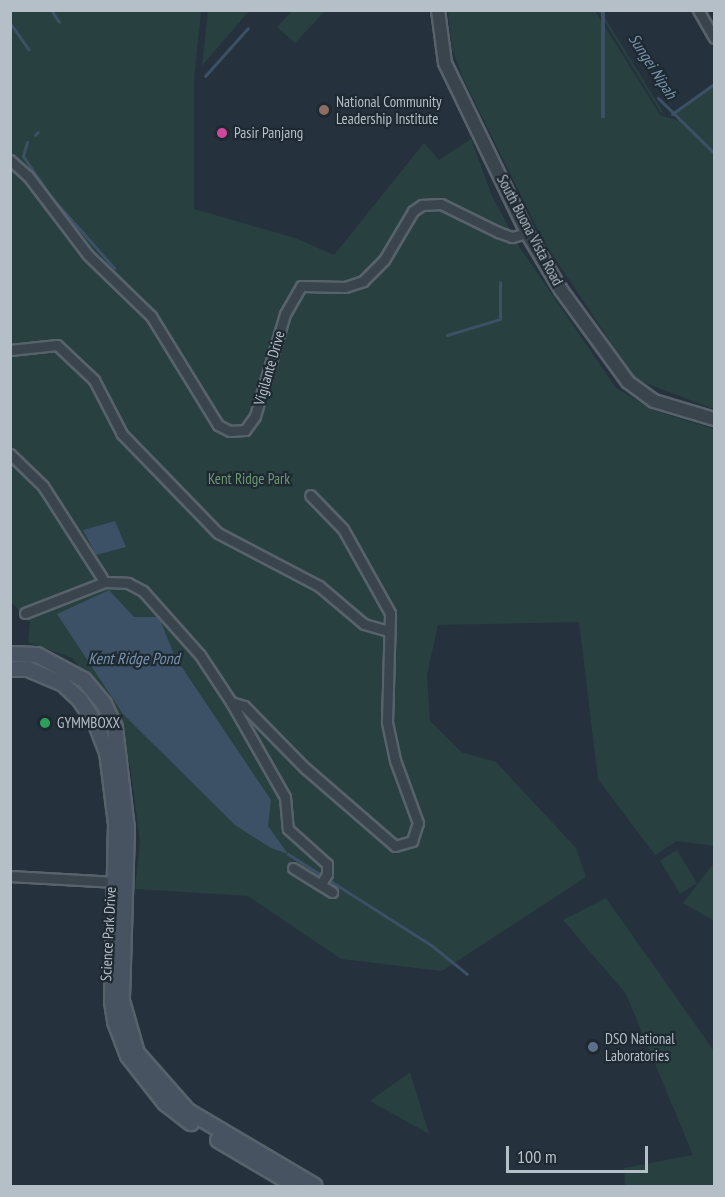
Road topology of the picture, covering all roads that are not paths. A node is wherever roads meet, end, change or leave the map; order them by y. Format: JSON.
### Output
{"nodes":[{"id":1,"x":438,"y":10,"type":"edge"},
{"id":2,"x":698,"y":10,"type":"edge"},
{"id":3,"x":714,"y":38,"type":"edge"},
{"id":4,"x":10,"y":160,"type":"edge"},
{"id":5,"x":527,"y":232,"type":"junction"},
{"id":6,"x":10,"y":350,"type":"edge"},
{"id":7,"x":714,"y":419,"type":"edge"},
{"id":8,"x":10,"y":454,"type":"edge"},
{"id":9,"x":310,"y":495,"type":"dead end"},
{"id":10,"x":102,"y":578,"type":"dead end"},
{"id":11,"x":25,"y":613,"type":"dead end"},
{"id":12,"x":389,"y":630,"type":"junction"},
{"id":13,"x":10,"y":654,"type":"edge"},
{"id":14,"x":10,"y":669,"type":"edge"},
{"id":15,"x":231,"y":702,"type":"junction"},
{"id":16,"x":293,"y":868,"type":"dead end"},
{"id":17,"x":10,"y":876,"type":"edge"},
{"id":18,"x":324,"y":880,"type":"junction"},
{"id":19,"x":116,"y":882,"type":"junction"},
{"id":20,"x":332,"y":892,"type":"dead end"},
{"id":21,"x":296,"y":1186,"type":"edge"},
{"id":22,"x":315,"y":1186,"type":"edge"}],
"edges":[{"from":1,"to":5,"type":"street","name":"South Buona Vista Road"},
{"from":2,"to":3,"type":"street"},
{"from":4,"to":5,"type":"street","name":"Vigilante Drive"},
{"from":5,"to":7,"type":"street","name":"South Buona Vista Road"},
{"from":6,"to":12,"type":"street"},
{"from":8,"to":10,"type":"street"},
{"from":9,"to":12,"type":"street"},
{"from":11,"to":15,"type":"street"},
{"from":12,"to":15,"type":"street"},
{"from":13,"to":22,"type":"main road","name":"Science Park Drive"},
{"from":14,"to":19,"type":"main road","name":"Science Park Drive"},
{"from":15,"to":18,"type":"street"},
{"from":16,"to":18,"type":"street"},
{"from":17,"to":19,"type":"street"},
{"from":18,"to":20,"type":"street"},
{"from":19,"to":21,"type":"main road","name":"Science Park Drive"}]}
